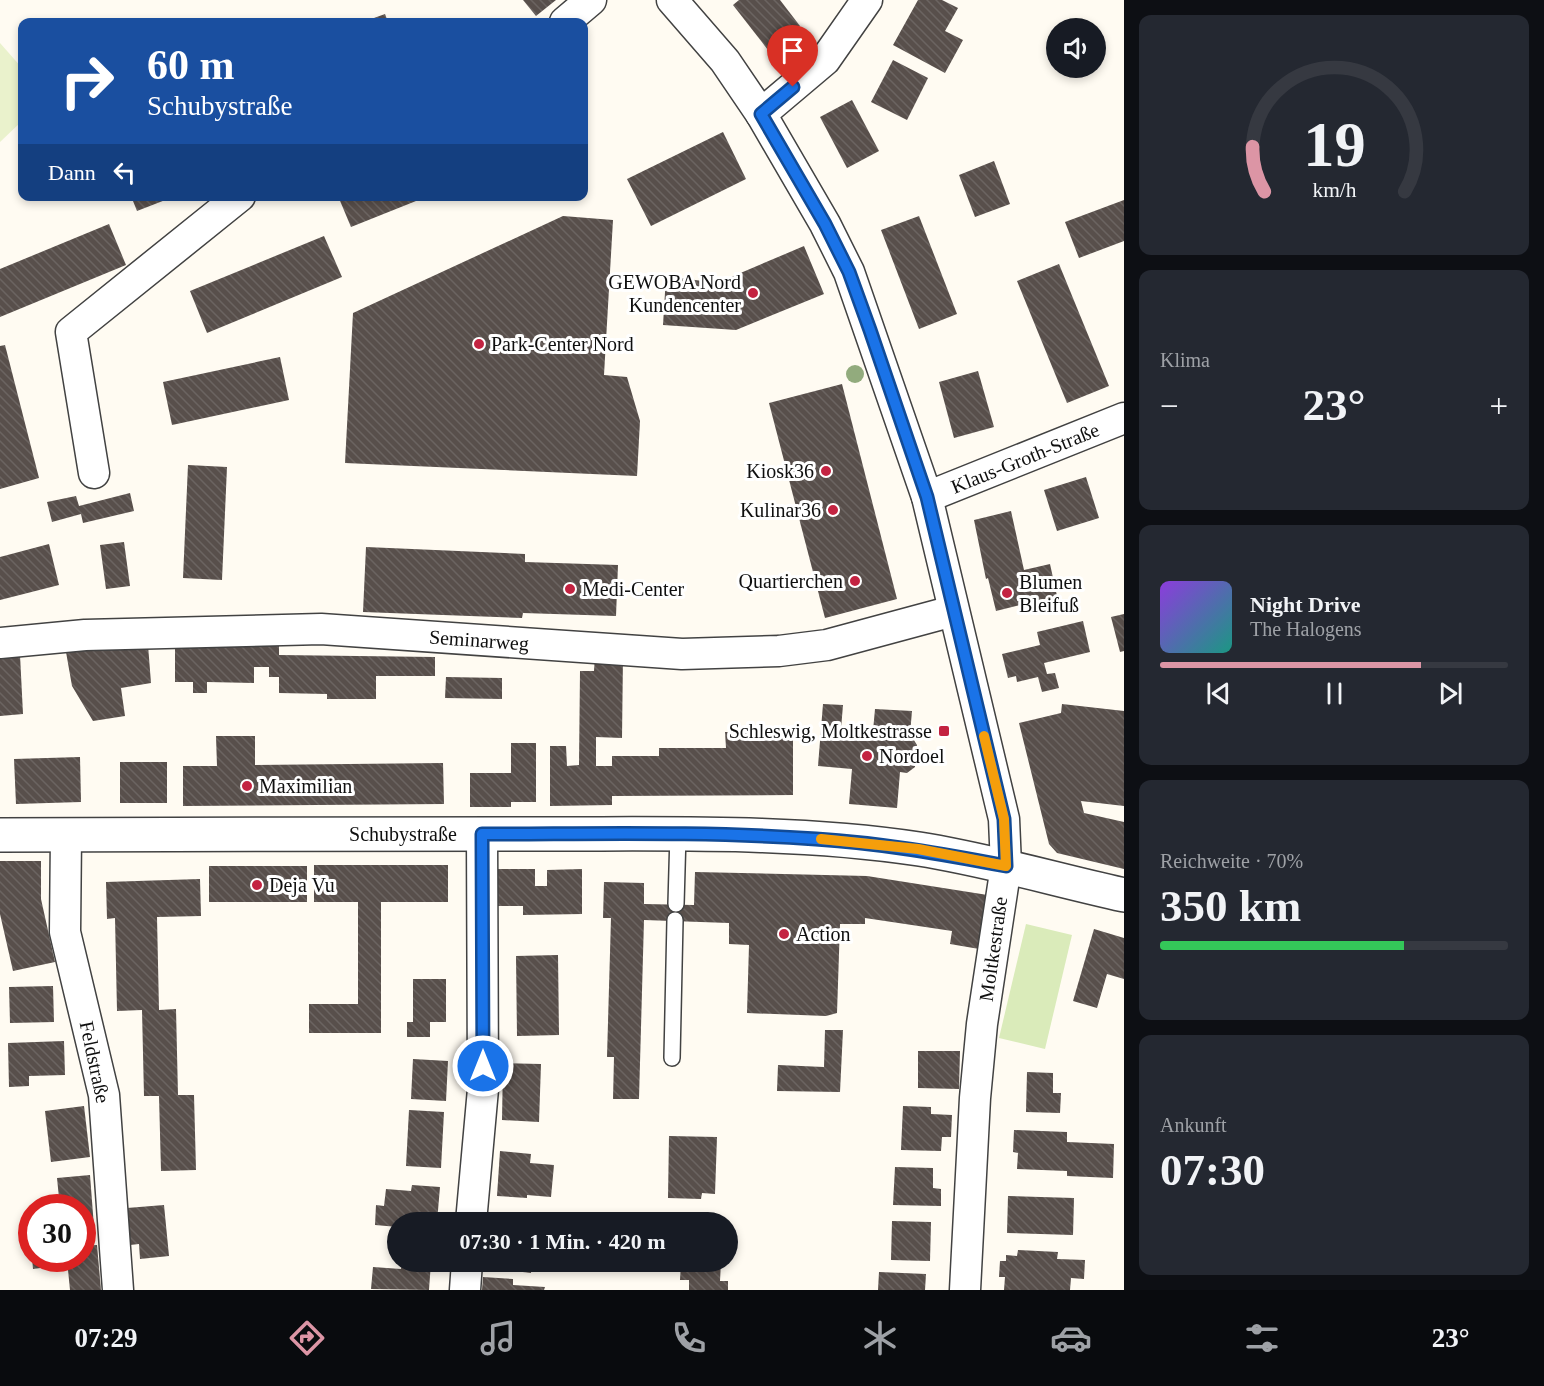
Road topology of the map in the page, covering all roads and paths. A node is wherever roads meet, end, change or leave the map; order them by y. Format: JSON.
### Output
{"nodes":[{"id":1,"x":591,"y":0,"type":"edge"},
{"id":2,"x":672,"y":0,"type":"edge"},
{"id":3,"x":867,"y":0,"type":"edge"},
{"id":4,"x":570,"y":18,"type":"edge"},
{"id":5,"x":761,"y":114,"type":"junction"},
{"id":6,"x":234,"y":201,"type":"edge"},
{"id":7,"x":1124,"y":418,"type":"edge"},
{"id":8,"x":94,"y":474,"type":"dead end"},
{"id":9,"x":927,"y":497,"type":"junction"},
{"id":10,"x":953,"y":611,"type":"junction"},
{"id":11,"x":0,"y":644,"type":"edge"},
{"id":12,"x":482,"y":834,"type":"junction"},
{"id":13,"x":678,"y":834,"type":"junction"},
{"id":14,"x":0,"y":835,"type":"edge"},
{"id":15,"x":66,"y":835,"type":"junction"},
{"id":16,"x":1006,"y":866,"type":"junction"},
{"id":17,"x":1124,"y":895,"type":"edge"},
{"id":18,"x":676,"y":904,"type":"dead end"},
{"id":19,"x":675,"y":920,"type":"dead end"},
{"id":20,"x":672,"y":1058,"type":"dead end"},
{"id":21,"x":472,"y":1212,"type":"edge"},
{"id":22,"x":467,"y":1272,"type":"edge"},
{"id":23,"x":118,"y":1290,"type":"edge"},
{"id":24,"x":465,"y":1290,"type":"edge"},
{"id":25,"x":965,"y":1290,"type":"edge"}],
"edges":[{"from":1,"to":4,"type":"street"},
{"from":2,"to":5,"type":"street","name":"Moltkestraße"},
{"from":3,"to":5,"type":"street"},
{"from":5,"to":9,"type":"street","name":"Moltkestraße"},
{"from":6,"to":8,"type":"street"},
{"from":7,"to":9,"type":"street","name":"Klaus-Groth-Straße"},
{"from":9,"to":10,"type":"street","name":"Moltkestraße"},
{"from":10,"to":11,"type":"street","name":"Seminarweg"},
{"from":10,"to":16,"type":"street","name":"Moltkestraße"},
{"from":12,"to":13,"type":"street","name":"Schubystraße"},
{"from":12,"to":15,"type":"street","name":"Schubystraße"},
{"from":12,"to":21,"type":"street"},
{"from":13,"to":16,"type":"street","name":"Schubystraße"},
{"from":13,"to":18,"type":"lane"},
{"from":14,"to":15,"type":"street","name":"Schubystraße"},
{"from":15,"to":23,"type":"street","name":"Feldstraße"},
{"from":16,"to":17,"type":"street","name":"Schubystraße"},
{"from":16,"to":25,"type":"street","name":"Moltkestraße"},
{"from":19,"to":20,"type":"lane"},
{"from":22,"to":24,"type":"street"}]}
